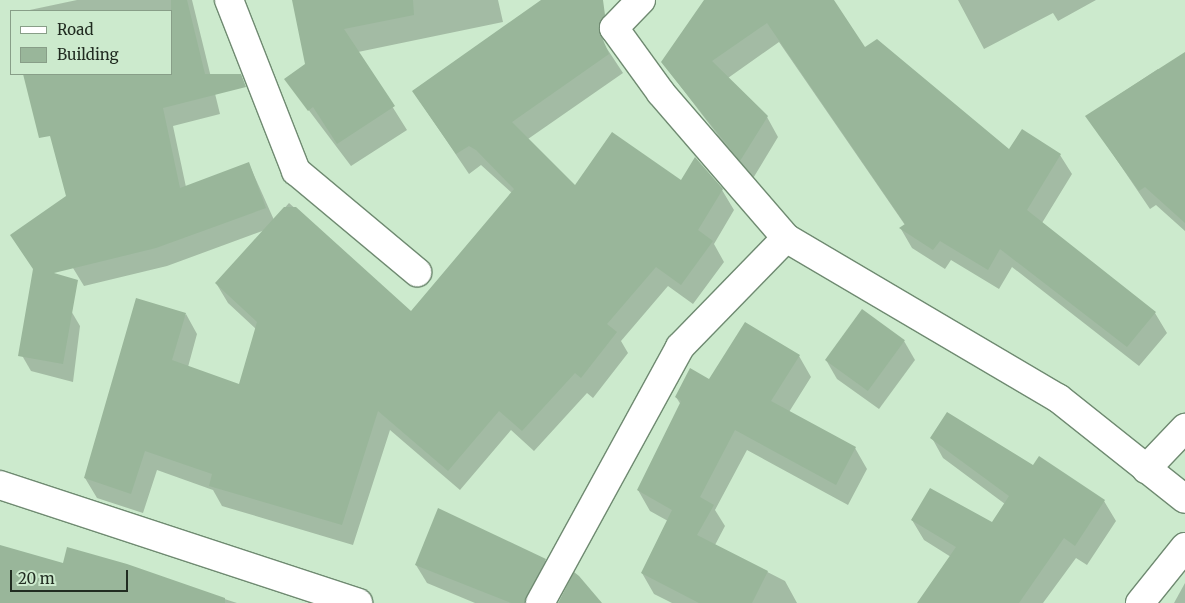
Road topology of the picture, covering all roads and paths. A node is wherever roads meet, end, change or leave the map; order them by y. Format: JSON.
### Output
{"nodes":[{"id":1,"x":229,"y":0,"type":"edge"},
{"id":2,"x":641,"y":0,"type":"edge"},
{"id":3,"x":786,"y":238,"type":"junction"},
{"id":4,"x":417,"y":272,"type":"dead end"},
{"id":5,"x":1185,"y":428,"type":"edge"},
{"id":6,"x":1146,"y":469,"type":"junction"},
{"id":7,"x":0,"y":485,"type":"edge"},
{"id":8,"x":1185,"y":500,"type":"edge"},
{"id":9,"x":1185,"y":547,"type":"edge"},
{"id":10,"x":358,"y":603,"type":"edge"},
{"id":11,"x":540,"y":603,"type":"edge"},
{"id":12,"x":1140,"y":603,"type":"edge"}],
"edges":[{"from":1,"to":4,"type":"street"},
{"from":2,"to":3,"type":"street"},
{"from":3,"to":6,"type":"street"},
{"from":3,"to":11,"type":"street"},
{"from":5,"to":6,"type":"street"},
{"from":6,"to":8,"type":"street"},
{"from":7,"to":10,"type":"street"},
{"from":9,"to":12,"type":"street"}]}
